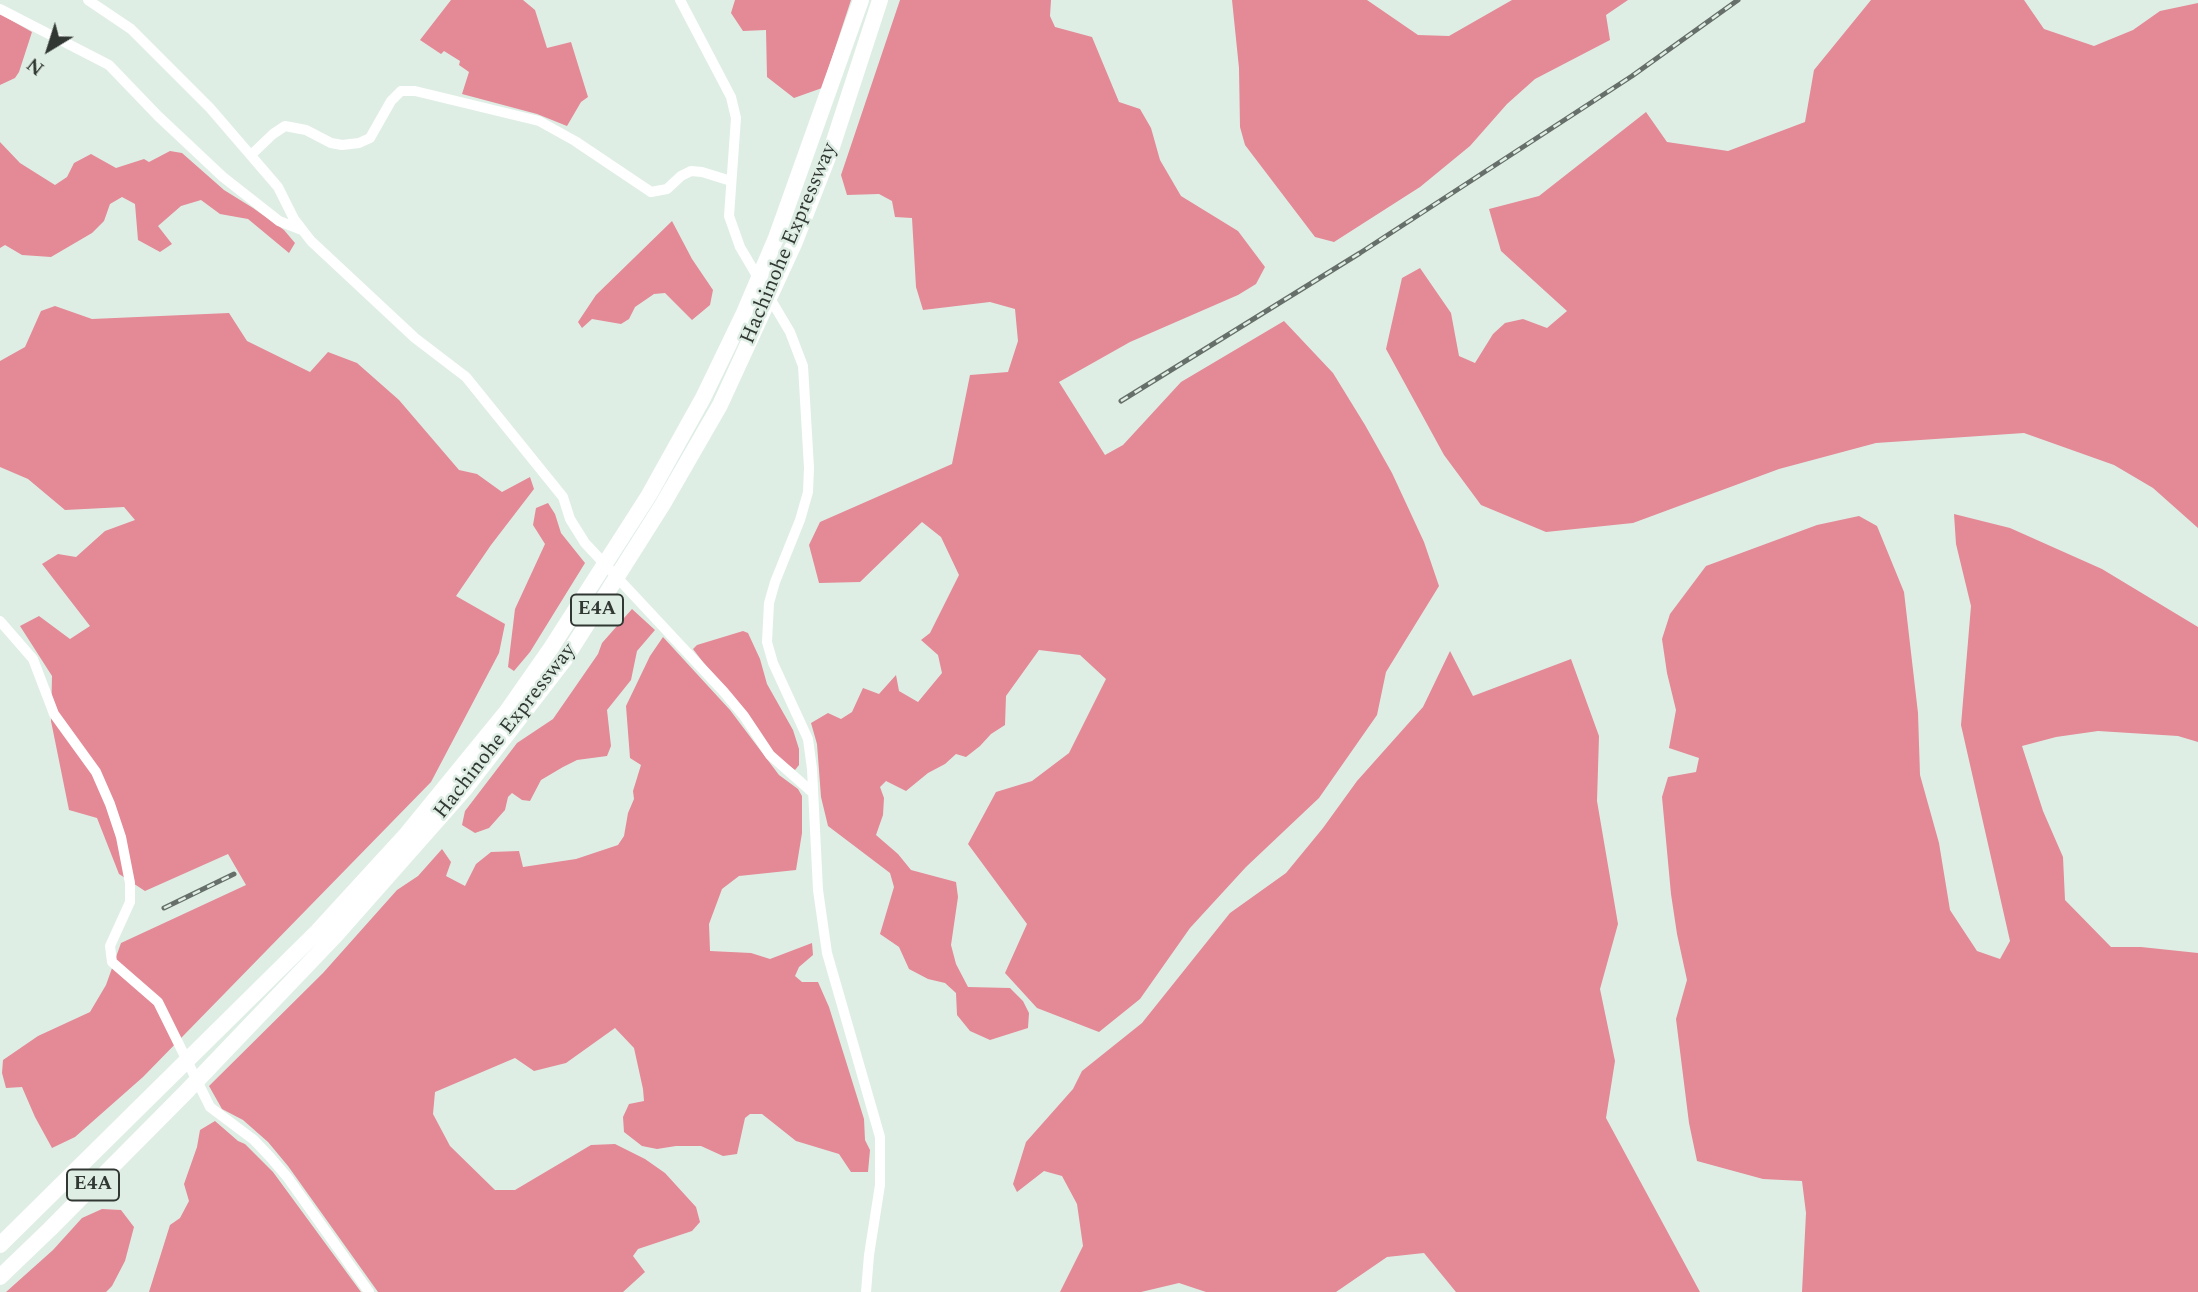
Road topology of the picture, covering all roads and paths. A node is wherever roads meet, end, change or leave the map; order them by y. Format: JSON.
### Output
{"nodes":[{"id":1,"x":88,"y":0,"type":"edge"},
{"id":2,"x":680,"y":0,"type":"edge"},
{"id":3,"x":861,"y":0,"type":"edge"},
{"id":4,"x":880,"y":0,"type":"edge"},
{"id":5,"x":0,"y":9,"type":"edge"},
{"id":6,"x":251,"y":155,"type":"junction"},
{"id":7,"x":731,"y":181,"type":"junction"},
{"id":8,"x":302,"y":230,"type":"junction"},
{"id":9,"x":0,"y":621,"type":"edge"},
{"id":10,"x":812,"y":792,"type":"junction"},
{"id":11,"x":0,"y":1245,"type":"edge"},
{"id":12,"x":0,"y":1277,"type":"edge"},
{"id":13,"x":369,"y":1292,"type":"edge"},
{"id":14,"x":866,"y":1292,"type":"edge"}],
"edges":[{"from":1,"to":6,"type":"street"},
{"from":2,"to":7,"type":"street"},
{"from":3,"to":11,"type":"highway","name":"Hachinohe Expressway","number":"E4A"},
{"from":4,"to":12,"type":"highway","name":"Hachinohe Expressway","number":"E4A"},
{"from":5,"to":8,"type":"street"},
{"from":6,"to":7,"type":"street"},
{"from":6,"to":8,"type":"street"},
{"from":7,"to":10,"type":"street"},
{"from":8,"to":10,"type":"street"},
{"from":9,"to":13,"type":"street"},
{"from":10,"to":14,"type":"street"}]}
